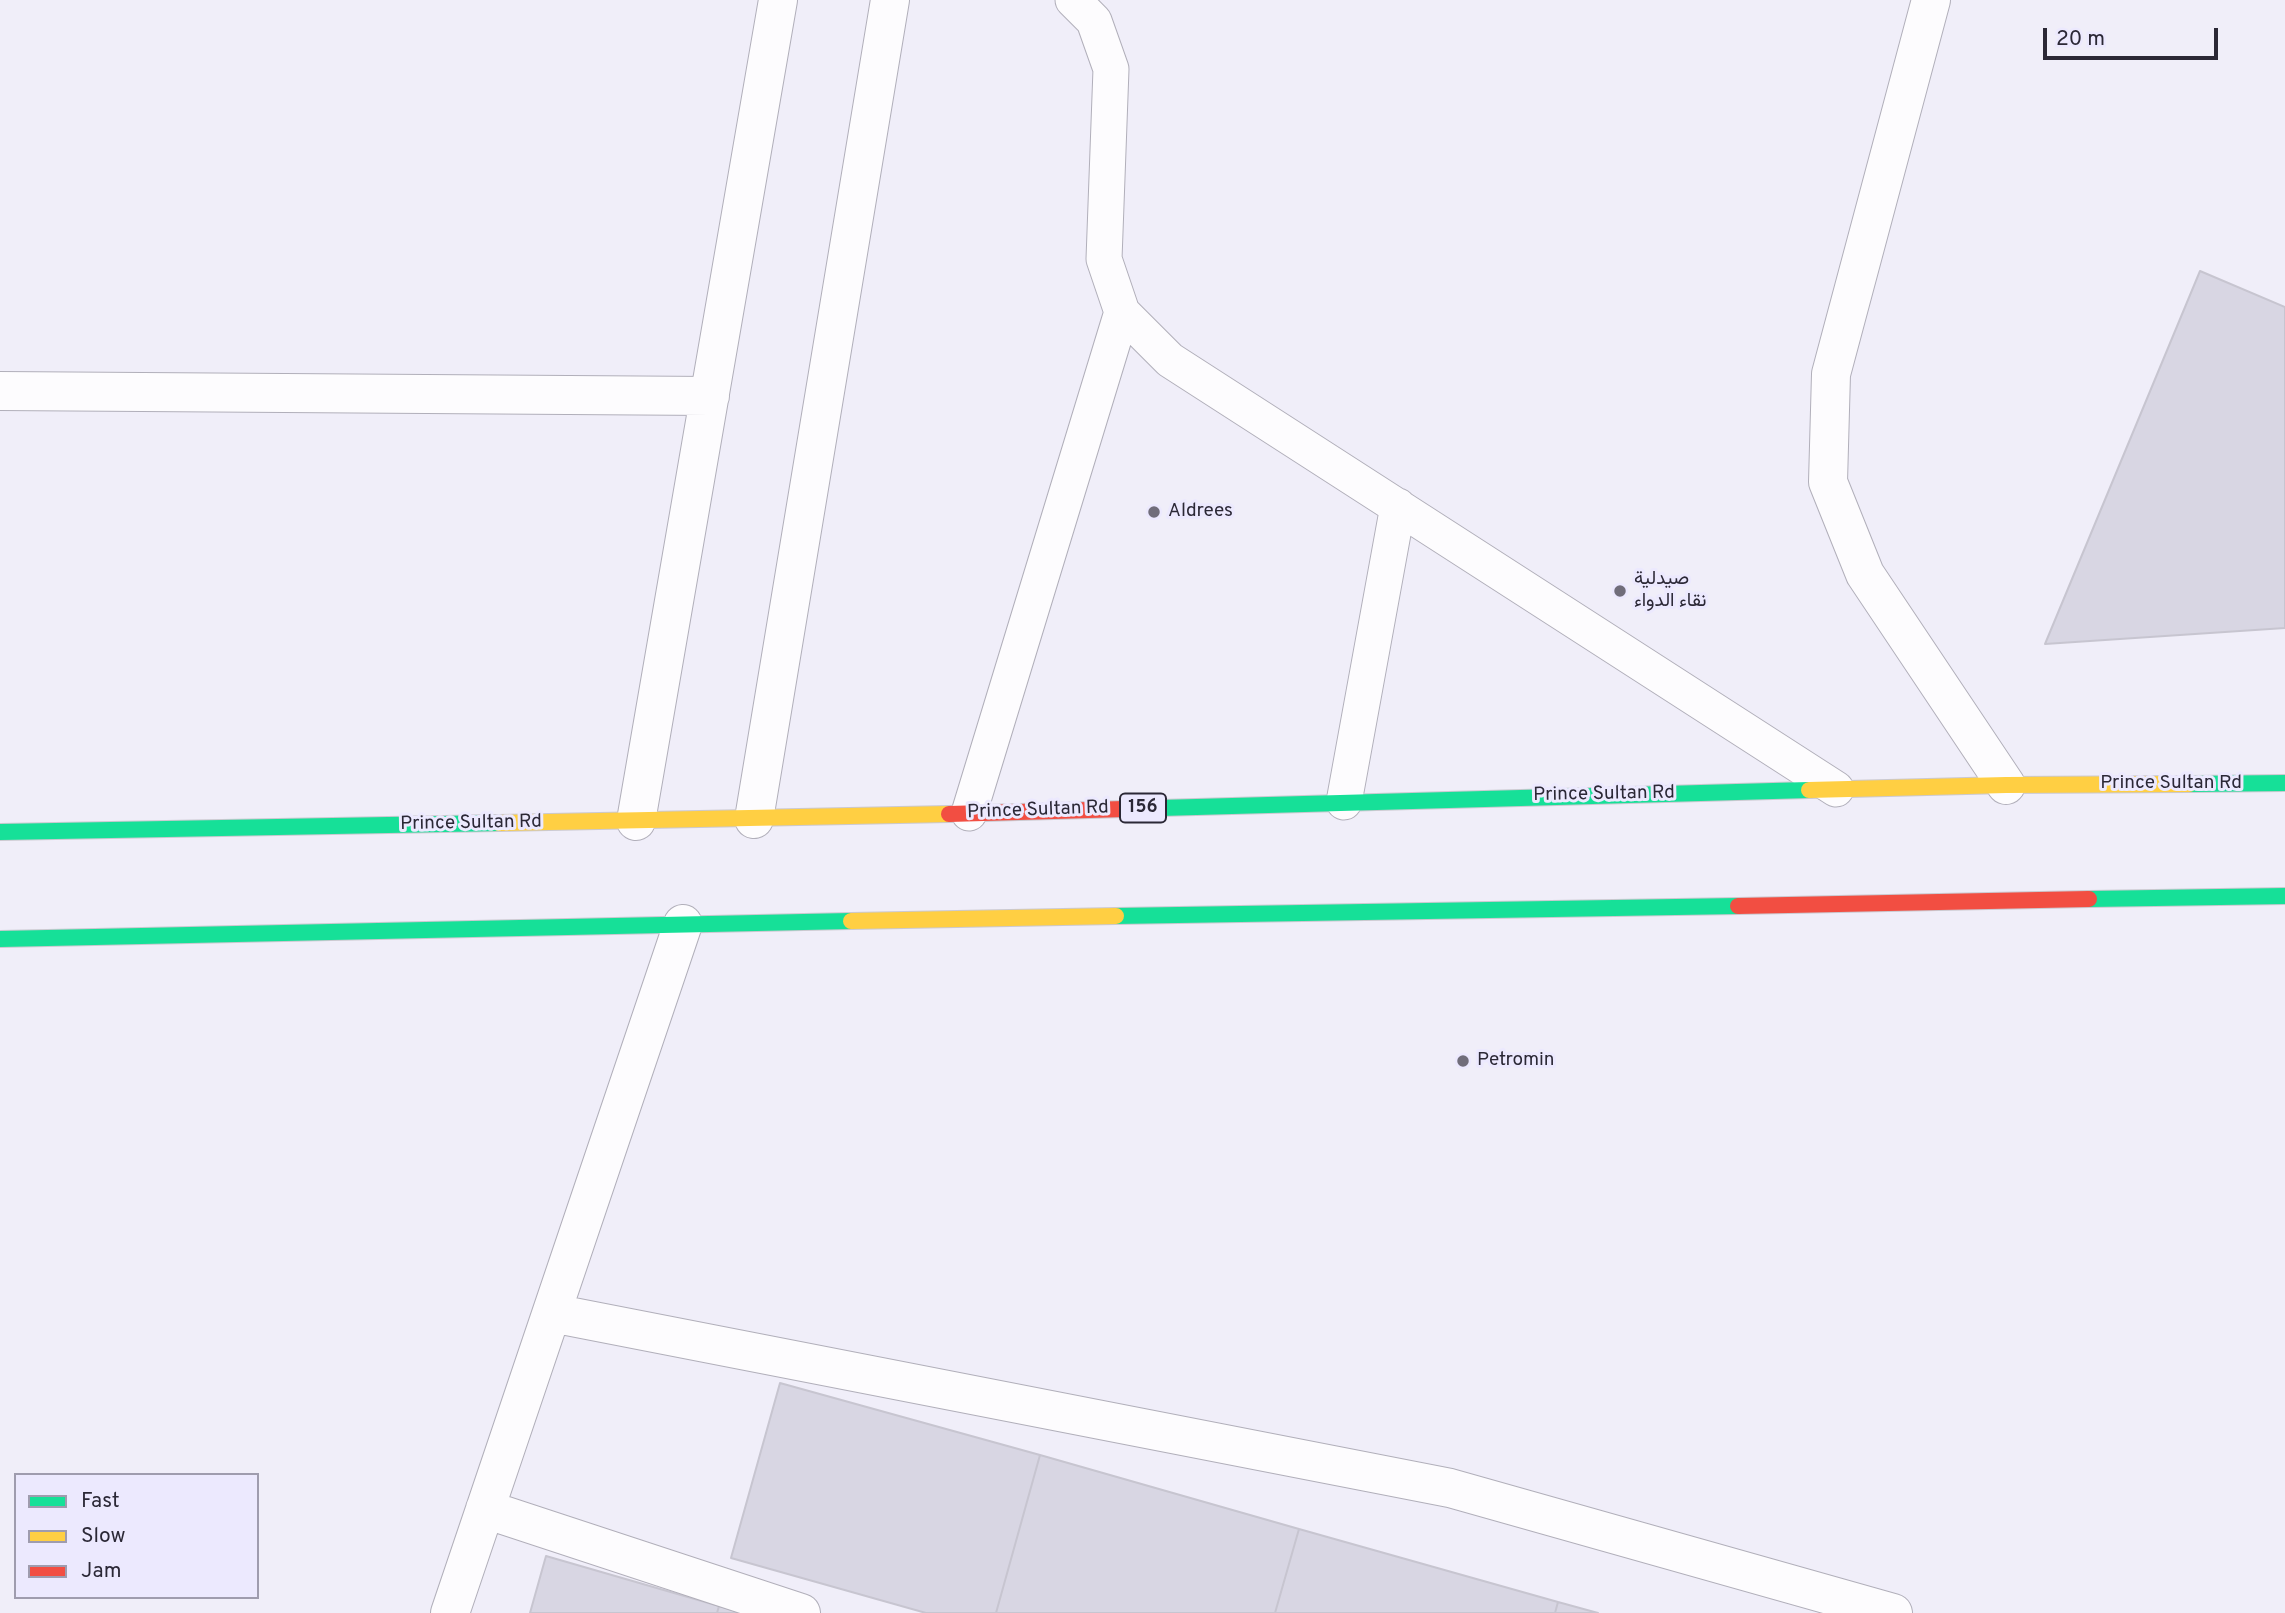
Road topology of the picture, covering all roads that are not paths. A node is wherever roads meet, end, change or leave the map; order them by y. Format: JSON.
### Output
{"nodes":[{"id":1,"x":778,"y":0,"type":"edge"},
{"id":2,"x":890,"y":0,"type":"edge"},
{"id":3,"x":1073,"y":0,"type":"edge"},
{"id":4,"x":1931,"y":0,"type":"edge"},
{"id":5,"x":1122,"y":312,"type":"junction"},
{"id":6,"x":0,"y":391,"type":"edge"},
{"id":7,"x":710,"y":396,"type":"junction"},
{"id":8,"x":1398,"y":506,"type":"junction"},
{"id":9,"x":2285,"y":783,"type":"edge"},
{"id":10,"x":2006,"y":785,"type":"junction"},
{"id":11,"x":1836,"y":789,"type":"junction"},
{"id":12,"x":1344,"y":802,"type":"junction"},
{"id":13,"x":969,"y":813,"type":"junction"},
{"id":14,"x":754,"y":819,"type":"junction"},
{"id":15,"x":636,"y":821,"type":"junction"},
{"id":16,"x":0,"y":832,"type":"edge"},
{"id":17,"x":2285,"y":896,"type":"edge"},
{"id":18,"x":683,"y":924,"type":"junction"},
{"id":19,"x":0,"y":939,"type":"edge"},
{"id":20,"x":552,"y":1313,"type":"junction"},
{"id":21,"x":485,"y":1509,"type":"junction"},
{"id":22,"x":450,"y":1613,"type":"edge"},
{"id":23,"x":801,"y":1613,"type":"edge"},
{"id":24,"x":1893,"y":1613,"type":"edge"}],
"edges":[{"from":1,"to":7,"type":"street"},
{"from":2,"to":14,"type":"street"},
{"from":3,"to":5,"type":"lane"},
{"from":4,"to":10,"type":"street"},
{"from":5,"to":8,"type":"lane"},
{"from":5,"to":13,"type":"lane"},
{"from":6,"to":7,"type":"street"},
{"from":7,"to":15,"type":"street"},
{"from":8,"to":11,"type":"lane"},
{"from":8,"to":12,"type":"lane"},
{"from":9,"to":10,"type":"highway","name":"Prince Sultan Rd","number":"156"},
{"from":10,"to":11,"type":"highway","name":"Prince Sultan Rd","number":"156"},
{"from":11,"to":12,"type":"highway","name":"Prince Sultan Rd","number":"156"},
{"from":12,"to":13,"type":"highway","name":"Prince Sultan Rd","number":"156"},
{"from":13,"to":14,"type":"highway","name":"Prince Sultan Rd","number":"156"},
{"from":14,"to":15,"type":"highway","name":"Prince Sultan Rd","number":"156"},
{"from":15,"to":16,"type":"highway","name":"Prince Sultan Rd","number":"156"},
{"from":17,"to":18,"type":"highway"},
{"from":18,"to":19,"type":"highway"},
{"from":18,"to":20,"type":"street"},
{"from":20,"to":21,"type":"street"},
{"from":20,"to":24,"type":"street"},
{"from":21,"to":22,"type":"street"},
{"from":21,"to":23,"type":"street"}]}
